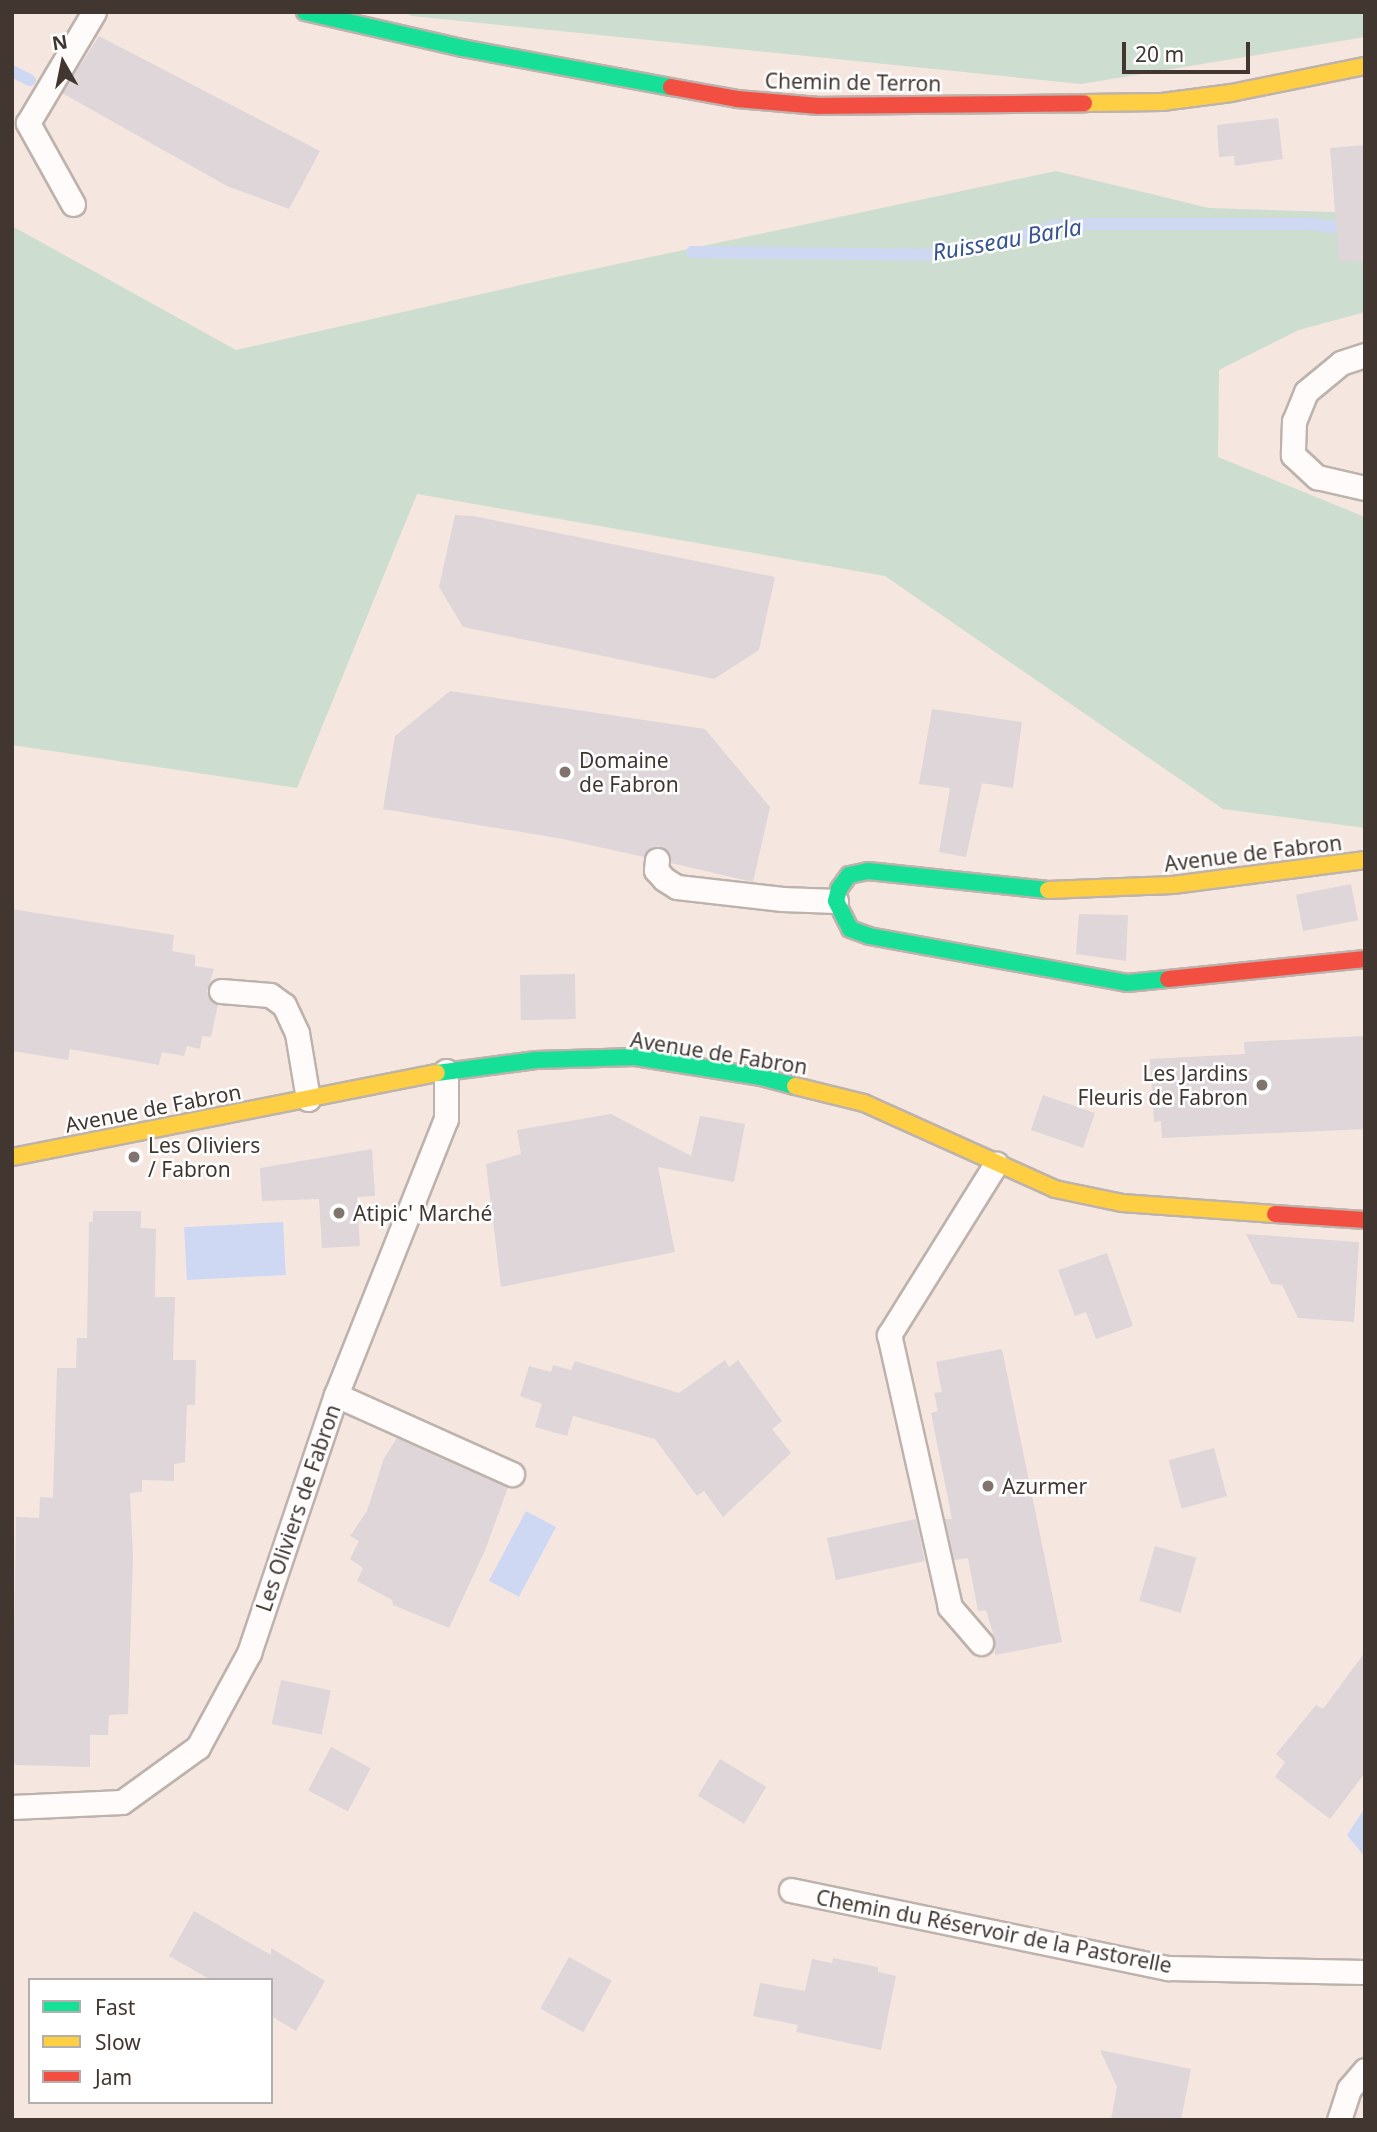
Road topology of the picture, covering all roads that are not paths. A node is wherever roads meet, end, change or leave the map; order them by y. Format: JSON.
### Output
{"nodes":[{"id":1,"x":94,"y":12,"type":"edge"},
{"id":2,"x":305,"y":12,"type":"edge"},
{"id":3,"x":1365,"y":66,"type":"edge"},
{"id":4,"x":20,"y":125,"type":"edge"},
{"id":5,"x":73,"y":204,"type":"dead end"},
{"id":6,"x":1365,"y":355,"type":"edge"},
{"id":7,"x":1365,"y":488,"type":"edge"},
{"id":8,"x":657,"y":860,"type":"dead end"},
{"id":9,"x":1365,"y":860,"type":"edge"},
{"id":10,"x":836,"y":901,"type":"junction"},
{"id":11,"x":1365,"y":959,"type":"edge"},
{"id":12,"x":221,"y":991,"type":"dead end"},
{"id":13,"x":446,"y":1071,"type":"junction"},
{"id":14,"x":307,"y":1099,"type":"junction"},
{"id":15,"x":12,"y":1157,"type":"edge"},
{"id":16,"x":996,"y":1164,"type":"junction"},
{"id":17,"x":1365,"y":1220,"type":"edge"},
{"id":18,"x":336,"y":1395,"type":"junction"},
{"id":19,"x":512,"y":1474,"type":"dead end"},
{"id":20,"x":981,"y":1643,"type":"dead end"},
{"id":21,"x":12,"y":1807,"type":"edge"},
{"id":22,"x":792,"y":1891,"type":"dead end"},
{"id":23,"x":1365,"y":1972,"type":"edge"},
{"id":24,"x":1365,"y":2070,"type":"edge"},
{"id":25,"x":1339,"y":2120,"type":"edge"}],
"edges":[{"from":1,"to":4,"type":"lane"},
{"from":2,"to":3,"type":"street","name":"Chemin de Terron"},
{"from":4,"to":5,"type":"lane"},
{"from":6,"to":7,"type":"lane"},
{"from":8,"to":10,"type":"lane"},
{"from":9,"to":10,"type":"street","name":"Avenue de Fabron"},
{"from":10,"to":11,"type":"street"},
{"from":12,"to":14,"type":"lane"},
{"from":13,"to":14,"type":"street","name":"Avenue de Fabron"},
{"from":13,"to":16,"type":"street","name":"Avenue de Fabron"},
{"from":13,"to":18,"type":"lane","name":"Les Oliviers de Fabron"},
{"from":14,"to":15,"type":"street","name":"Avenue de Fabron"},
{"from":16,"to":17,"type":"street","name":"Avenue de Fabron"},
{"from":16,"to":20,"type":"lane"},
{"from":18,"to":19,"type":"lane"},
{"from":18,"to":21,"type":"lane","name":"Les Oliviers de Fabron"},
{"from":22,"to":23,"type":"lane","name":"Chemin du Réservoir de la Pastorelle"},
{"from":24,"to":25,"type":"lane"}]}
